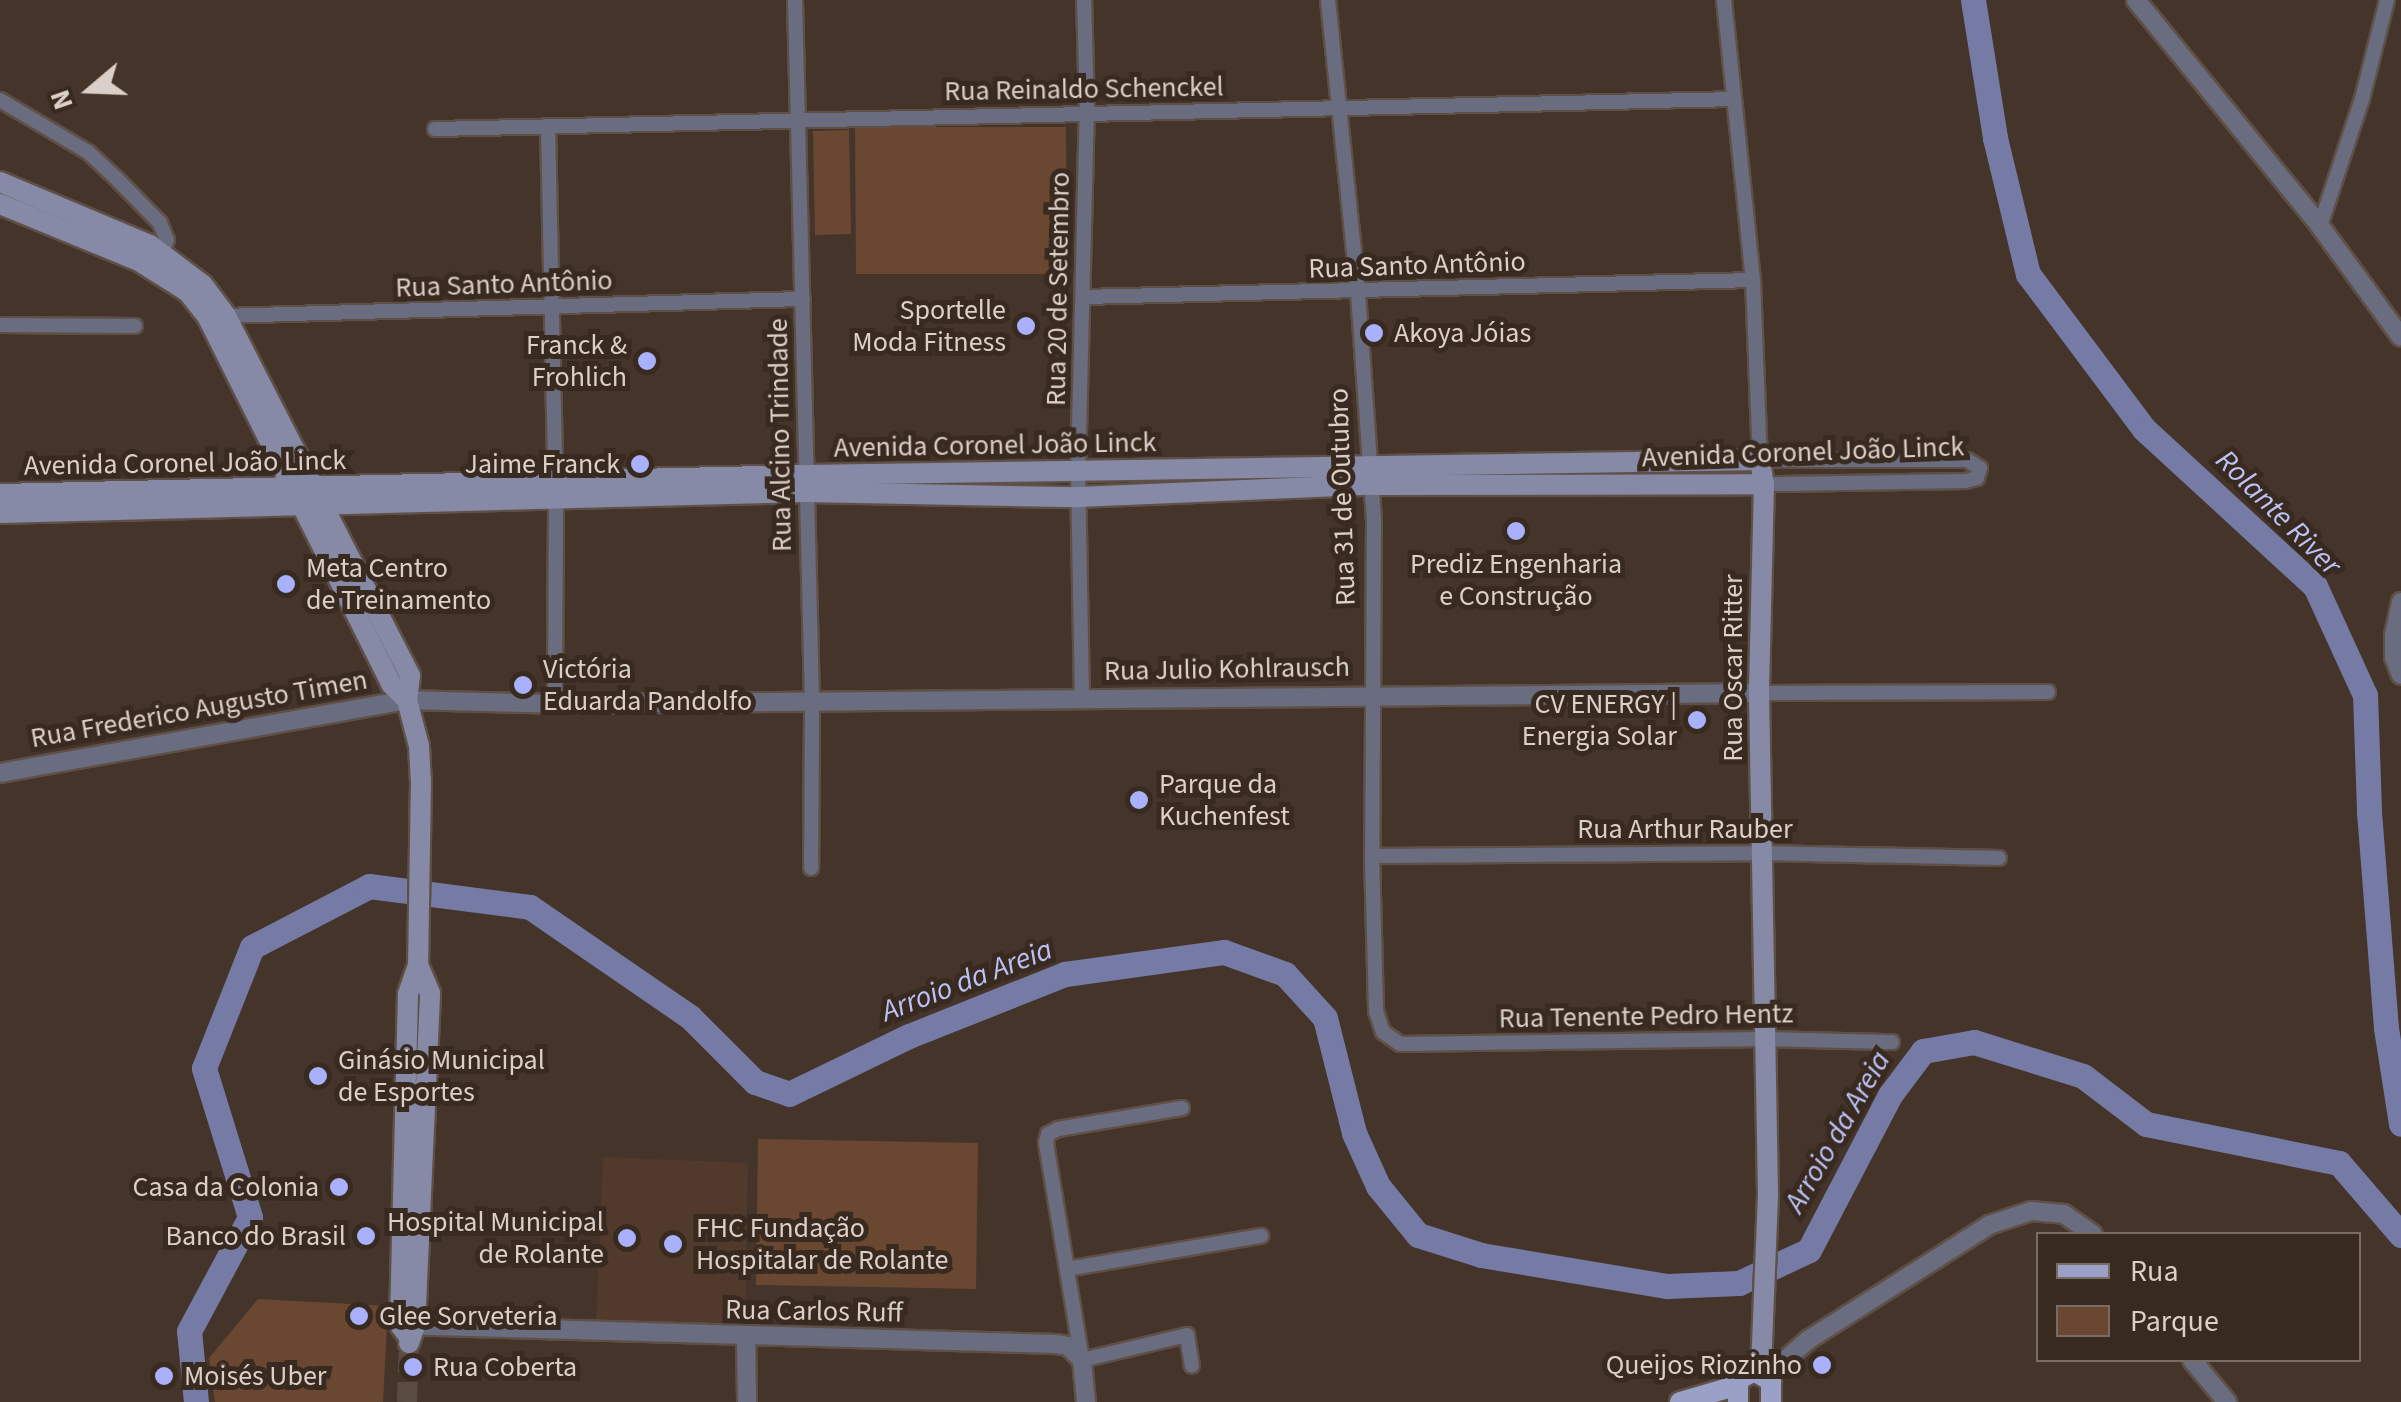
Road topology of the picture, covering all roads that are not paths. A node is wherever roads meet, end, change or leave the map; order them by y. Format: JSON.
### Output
{"nodes":[{"id":1,"x":795,"y":0,"type":"edge"},
{"id":2,"x":1084,"y":0,"type":"edge"},
{"id":3,"x":1328,"y":0,"type":"edge"},
{"id":4,"x":1724,"y":0,"type":"edge"},
{"id":5,"x":2136,"y":0,"type":"edge"},
{"id":6,"x":2387,"y":0,"type":"edge"},
{"id":7,"x":1733,"y":98,"type":"junction"},
{"id":8,"x":0,"y":100,"type":"edge"},
{"id":9,"x":1340,"y":109,"type":"junction"},
{"id":10,"x":1087,"y":112,"type":"junction"},
{"id":11,"x":799,"y":122,"type":"junction"},
{"id":12,"x":548,"y":128,"type":"junction"},
{"id":13,"x":435,"y":129,"type":"dead end"},
{"id":14,"x":0,"y":182,"type":"edge"},
{"id":15,"x":0,"y":204,"type":"edge"},
{"id":16,"x":2320,"y":226,"type":"junction"},
{"id":17,"x":158,"y":261,"type":"junction"},
{"id":18,"x":1753,"y":280,"type":"junction"},
{"id":19,"x":1358,"y":292,"type":"junction"},
{"id":20,"x":1083,"y":297,"type":"junction"},
{"id":21,"x":803,"y":299,"type":"junction"},
{"id":22,"x":551,"y":309,"type":"junction"},
{"id":23,"x":216,"y":316,"type":"junction"},
{"id":24,"x":0,"y":325,"type":"edge"},
{"id":25,"x":135,"y":326,"type":"dead end"},
{"id":26,"x":2401,"y":338,"type":"edge"},
{"id":27,"x":1760,"y":460,"type":"junction"},
{"id":28,"x":1078,"y":473,"type":"junction"},
{"id":29,"x":1369,"y":476,"type":"junction"},
{"id":30,"x":806,"y":483,"type":"junction"},
{"id":31,"x":1764,"y":484,"type":"junction"},
{"id":32,"x":555,"y":492,"type":"junction"},
{"id":33,"x":0,"y":494,"type":"edge"},
{"id":34,"x":307,"y":496,"type":"junction"},
{"id":35,"x":1078,"y":497,"type":"junction"},
{"id":36,"x":158,"y":499,"type":"junction"},
{"id":37,"x":0,"y":513,"type":"edge"},
{"id":38,"x":2401,"y":602,"type":"edge"},
{"id":39,"x":2401,"y":675,"type":"edge"},
{"id":40,"x":2048,"y":692,"type":"dead end"},
{"id":41,"x":1370,"y":693,"type":"junction"},
{"id":42,"x":1758,"y":693,"type":"junction"},
{"id":43,"x":407,"y":700,"type":"junction"},
{"id":44,"x":1082,"y":700,"type":"junction"},
{"id":45,"x":812,"y":702,"type":"junction"},
{"id":46,"x":555,"y":704,"type":"junction"},
{"id":47,"x":0,"y":773,"type":"edge"},
{"id":48,"x":1761,"y":852,"type":"junction"},
{"id":49,"x":1372,"y":856,"type":"junction"},
{"id":50,"x":1998,"y":858,"type":"dead end"},
{"id":51,"x":811,"y":868,"type":"dead end"},
{"id":52,"x":1766,"y":1038,"type":"junction"},
{"id":53,"x":1892,"y":1042,"type":"dead end"},
{"id":54,"x":1400,"y":1044,"type":"joint"},
{"id":55,"x":1182,"y":1108,"type":"dead end"},
{"id":56,"x":2090,"y":1232,"type":"edge"},
{"id":57,"x":1261,"y":1236,"type":"dead end"},
{"id":58,"x":1067,"y":1269,"type":"junction"},
{"id":59,"x":408,"y":1333,"type":"joint"},
{"id":60,"x":746,"y":1338,"type":"junction"},
{"id":61,"x":1082,"y":1360,"type":"junction"},
{"id":62,"x":2194,"y":1362,"type":"edge"},
{"id":63,"x":1192,"y":1366,"type":"dead end"},
{"id":64,"x":1761,"y":1388,"type":"edge"},
{"id":65,"x":747,"y":1402,"type":"edge"},
{"id":66,"x":1086,"y":1402,"type":"edge"},
{"id":67,"x":1680,"y":1402,"type":"edge"},
{"id":68,"x":2227,"y":1402,"type":"edge"}],
"edges":[{"from":1,"to":11,"type":"street","name":"Rua Alcino Trindade"},
{"from":2,"to":10,"type":"street","name":"Rua 20 de Setembro"},
{"from":3,"to":9,"type":"street","name":"Rua 31 de Outubro"},
{"from":4,"to":7,"type":"street","name":"Rua Oscar Ritter"},
{"from":5,"to":16,"type":"street"},
{"from":6,"to":16,"type":"street"},
{"from":7,"to":9,"type":"street","name":"Rua Reinaldo Schenckel"},
{"from":7,"to":18,"type":"street","name":"Rua Oscar Ritter"},
{"from":8,"to":17,"type":"street"},
{"from":9,"to":10,"type":"street","name":"Rua Reinaldo Schenckel"},
{"from":9,"to":19,"type":"street","name":"Rua 31 de Outubro"},
{"from":10,"to":11,"type":"street","name":"Rua Reinaldo Schenckel"},
{"from":10,"to":20,"type":"street","name":"Rua 20 de Setembro"},
{"from":11,"to":12,"type":"street","name":"Rua Reinaldo Schenckel"},
{"from":11,"to":21,"type":"street","name":"Rua Alcino Trindade"},
{"from":12,"to":13,"type":"street","name":"Rua Reinaldo Schenckel"},
{"from":12,"to":22,"type":"street"},
{"from":14,"to":17,"type":"main road"},
{"from":15,"to":17,"type":"main road"},
{"from":16,"to":26,"type":"street"},
{"from":17,"to":23,"type":"main road"},
{"from":18,"to":19,"type":"street","name":"Rua Santo Antônio"},
{"from":18,"to":27,"type":"street","name":"Rua Oscar Ritter"},
{"from":19,"to":20,"type":"street","name":"Rua Santo Antônio"},
{"from":19,"to":29,"type":"street","name":"Rua 31 de Outubro"},
{"from":20,"to":28,"type":"street","name":"Rua 20 de Setembro"},
{"from":21,"to":22,"type":"street","name":"Rua Santo Antônio"},
{"from":21,"to":30,"type":"street","name":"Rua Alcino Trindade"},
{"from":22,"to":23,"type":"street","name":"Rua Santo Antônio"},
{"from":22,"to":32,"type":"street"},
{"from":23,"to":34,"type":"main road"},
{"from":24,"to":25,"type":"street"},
{"from":27,"to":29,"type":"main road","name":"Avenida Coronel João Linck"},
{"from":27,"to":31,"type":"main road","name":"Rua Oscar Ritter"},
{"from":27,"to":31,"type":"street","name":"Avenida Coronel João Linck"},
{"from":28,"to":29,"type":"main road","name":"Avenida Coronel João Linck"},
{"from":28,"to":30,"type":"main road","name":"Avenida Coronel João Linck"},
{"from":28,"to":35,"type":"street","name":"Rua 20 de Setembro"},
{"from":29,"to":31,"type":"main road","name":"Avenida Coronel João Linck"},
{"from":29,"to":35,"type":"main road","name":"Avenida Coronel João Linck"},
{"from":29,"to":41,"type":"street","name":"Rua 31 de Outubro"},
{"from":30,"to":32,"type":"main road","name":"Avenida Coronel João Linck"},
{"from":30,"to":35,"type":"main road","name":"Avenida Coronel João Linck"},
{"from":30,"to":45,"type":"street","name":"Rua Alcino Trindade"},
{"from":31,"to":42,"type":"main road","name":"Rua Oscar Ritter"},
{"from":32,"to":34,"type":"main road","name":"Avenida Coronel João Linck"},
{"from":32,"to":46,"type":"street"},
{"from":33,"to":36,"type":"main road","name":"Avenida Coronel João Linck"},
{"from":34,"to":36,"type":"main road","name":"Avenida Coronel João Linck"},
{"from":34,"to":43,"type":"main road"},
{"from":35,"to":44,"type":"street","name":"Rua 20 de Setembro"},
{"from":36,"to":37,"type":"main road","name":"Avenida Coronel João Linck"},
{"from":38,"to":39,"type":"street"},
{"from":40,"to":42,"type":"street","name":"Rua Julio Kohlrausch"},
{"from":41,"to":42,"type":"street","name":"Rua Julio Kohlrausch"},
{"from":41,"to":44,"type":"street","name":"Rua Julio Kohlrausch"},
{"from":41,"to":49,"type":"street","name":"Rua 31 de Outubro"},
{"from":42,"to":48,"type":"main road","name":"Rua Oscar Ritter"},
{"from":43,"to":46,"type":"street","name":"Rua Julio Kohlrausch"},
{"from":43,"to":47,"type":"street","name":"Rua Frederico Augusto Timen"},
{"from":43,"to":59,"type":"main road"},
{"from":44,"to":45,"type":"street","name":"Rua Julio Kohlrausch"},
{"from":45,"to":46,"type":"street","name":"Rua Julio Kohlrausch"},
{"from":45,"to":51,"type":"street","name":"Rua Alcino Trindade"},
{"from":48,"to":49,"type":"street","name":"Rua Arthur Rauber"},
{"from":48,"to":50,"type":"street","name":"Rua Arthur Rauber"},
{"from":48,"to":52,"type":"main road","name":"Rua Oscar Ritter"},
{"from":49,"to":54,"type":"street","name":"Rua 31 de Outubro"},
{"from":52,"to":53,"type":"street","name":"Rua Tenente Pedro Hentz"},
{"from":52,"to":54,"type":"street","name":"Rua Tenente Pedro Hentz"},
{"from":52,"to":64,"type":"main road","name":"Rua Oscar Ritter"},
{"from":55,"to":58,"type":"street"},
{"from":56,"to":64,"type":"street"},
{"from":57,"to":58,"type":"street"},
{"from":58,"to":61,"type":"street"},
{"from":59,"to":60,"type":"street","name":"Rua Carlos Ruff"},
{"from":60,"to":61,"type":"street","name":"Rua Carlos Ruff"},
{"from":60,"to":65,"type":"street"},
{"from":61,"to":63,"type":"street"},
{"from":61,"to":66,"type":"street"},
{"from":62,"to":68,"type":"street"},
{"from":64,"to":67,"type":"main road"}]}
